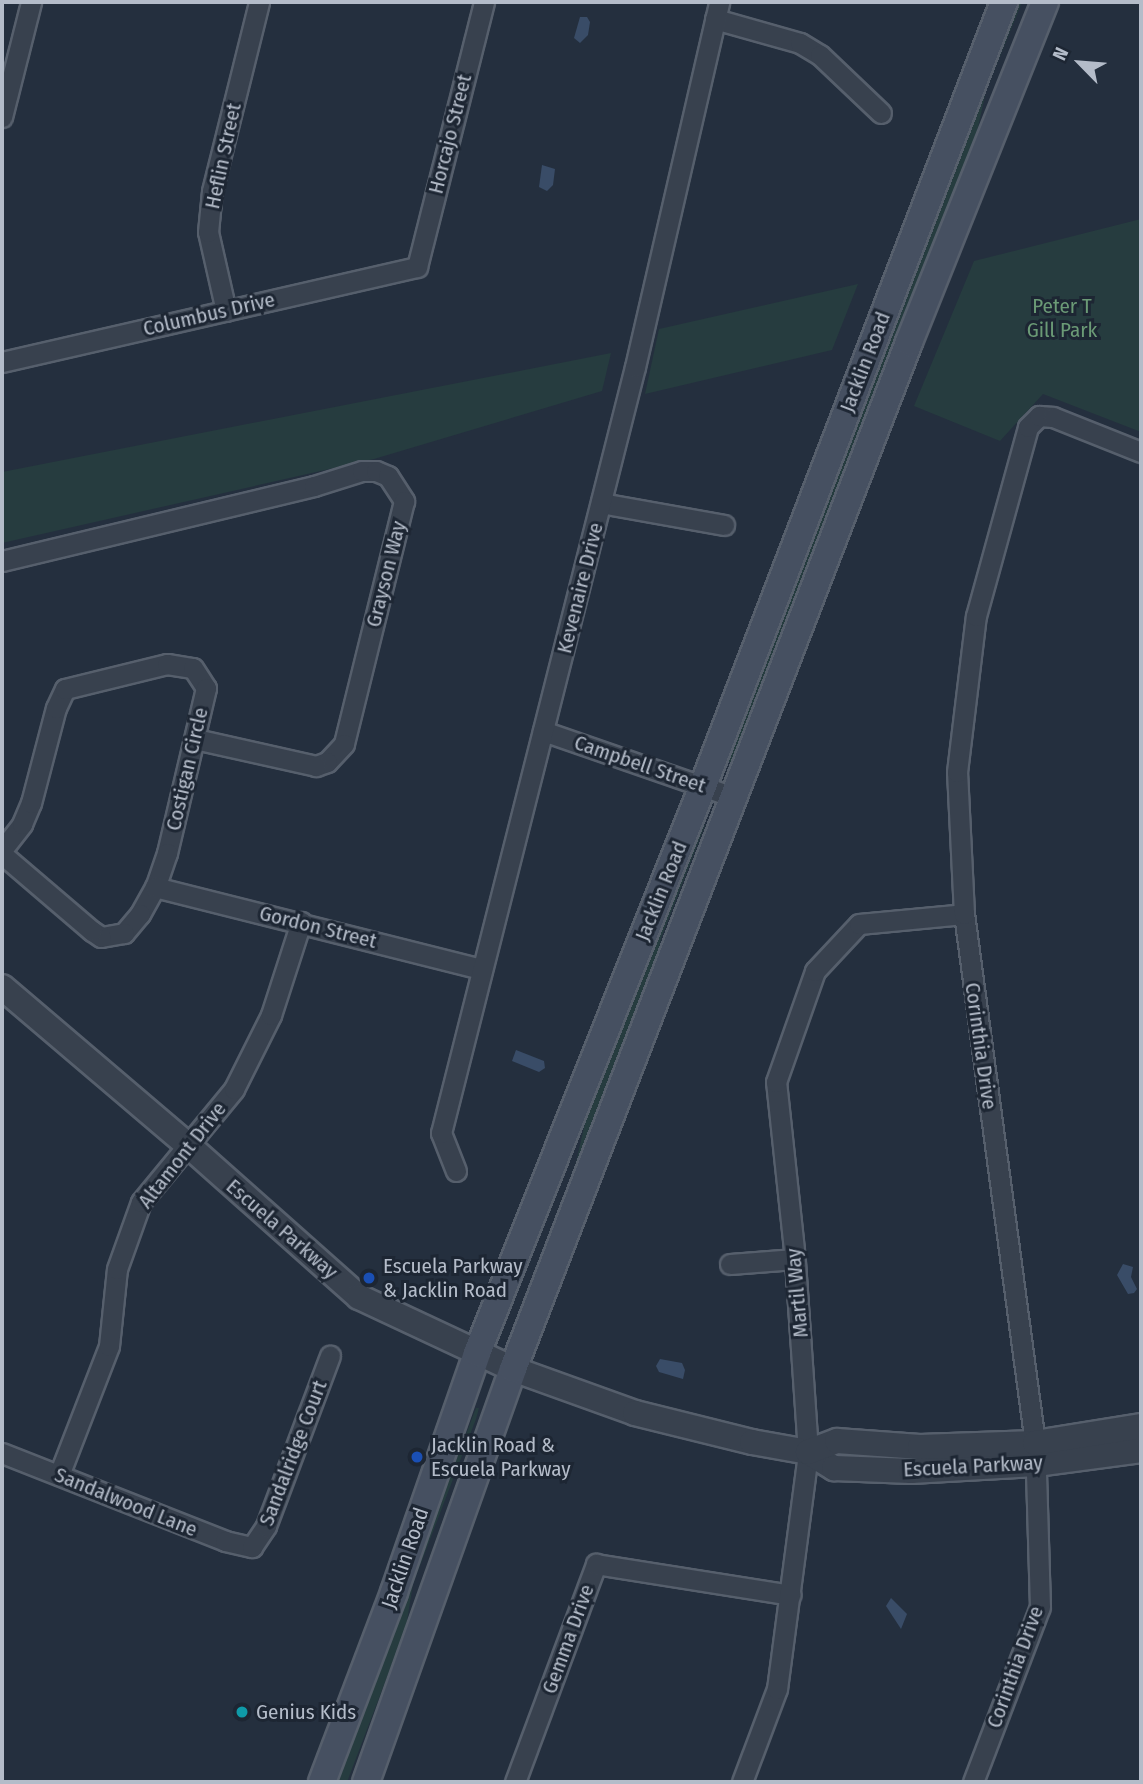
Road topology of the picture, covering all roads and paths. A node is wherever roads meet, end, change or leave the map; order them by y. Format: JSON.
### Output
{"nodes":[{"id":1,"x":31,"y":2,"type":"edge"},
{"id":2,"x":259,"y":2,"type":"edge"},
{"id":3,"x":484,"y":2,"type":"edge"},
{"id":4,"x":1004,"y":2,"type":"edge"},
{"id":5,"x":1045,"y":2,"type":"edge"},
{"id":6,"x":717,"y":10,"type":"edge"},
{"id":7,"x":881,"y":113,"type":"dead end"},
{"id":8,"x":2,"y":117,"type":"edge"},
{"id":9,"x":417,"y":267,"type":"joint"},
{"id":10,"x":226,"y":310,"type":"junction"},
{"id":11,"x":2,"y":362,"type":"edge"},
{"id":12,"x":1141,"y":452,"type":"edge"},
{"id":13,"x":601,"y":503,"type":"junction"},
{"id":14,"x":724,"y":525,"type":"dead end"},
{"id":15,"x":2,"y":561,"type":"edge"},
{"id":16,"x":543,"y":731,"type":"junction"},
{"id":17,"x":195,"y":739,"type":"junction"},
{"id":18,"x":702,"y":786,"type":"junction"},
{"id":19,"x":736,"y":798,"type":"junction"},
{"id":20,"x":2,"y":852,"type":"edge"},
{"id":21,"x":155,"y":887,"type":"junction"},
{"id":22,"x":964,"y":914,"type":"junction"},
{"id":23,"x":301,"y":922,"type":"junction"},
{"id":24,"x":482,"y":969,"type":"junction"},
{"id":25,"x":2,"y":987,"type":"edge"},
{"id":26,"x":189,"y":1146,"type":"junction"},
{"id":27,"x":456,"y":1171,"type":"dead end"},
{"id":28,"x":794,"y":1259,"type":"junction"},
{"id":29,"x":730,"y":1264,"type":"dead end"},
{"id":30,"x":477,"y":1353,"type":"junction"},
{"id":31,"x":330,"y":1356,"type":"dead end"},
{"id":32,"x":513,"y":1370,"type":"junction"},
{"id":33,"x":1141,"y":1426,"type":"edge"},
{"id":34,"x":1141,"y":1450,"type":"edge"},
{"id":35,"x":808,"y":1452,"type":"junction"},
{"id":36,"x":2,"y":1453,"type":"edge"},
{"id":37,"x":1036,"y":1453,"type":"junction"},
{"id":38,"x":60,"y":1475,"type":"junction"},
{"id":39,"x":252,"y":1547,"type":"joint"},
{"id":40,"x":791,"y":1595,"type":"junction"},
{"id":41,"x":322,"y":1782,"type":"edge"},
{"id":42,"x":366,"y":1782,"type":"edge"},
{"id":43,"x":515,"y":1782,"type":"edge"},
{"id":44,"x":742,"y":1782,"type":"edge"},
{"id":45,"x":973,"y":1782,"type":"edge"}],
"edges":[{"from":1,"to":8,"type":"street"},
{"from":2,"to":10,"type":"street","name":"Heflin Street"},
{"from":3,"to":9,"type":"street","name":"Horcajo Street"},
{"from":4,"to":18,"type":"main road","name":"Jacklin Road"},
{"from":5,"to":19,"type":"main road","name":"Jacklin Road"},
{"from":6,"to":7,"type":"street"},
{"from":6,"to":13,"type":"street","name":"Kevenaire Drive"},
{"from":9,"to":10,"type":"street","name":"Columbus Drive"},
{"from":10,"to":11,"type":"street","name":"Columbus Drive"},
{"from":12,"to":22,"type":"street","name":"Corinthia Drive"},
{"from":13,"to":14,"type":"street"},
{"from":13,"to":16,"type":"street","name":"Kevenaire Drive"},
{"from":15,"to":17,"type":"street","name":"Grayson Way"},
{"from":16,"to":18,"type":"street","name":"Campbell Street"},
{"from":16,"to":24,"type":"street","name":"Kevenaire Drive"},
{"from":17,"to":20,"type":"street","name":"Costigan Circle"},
{"from":17,"to":21,"type":"street","name":"Costigan Circle"},
{"from":18,"to":19,"type":"street","name":"Campbell Street"},
{"from":18,"to":30,"type":"main road","name":"Jacklin Road"},
{"from":19,"to":32,"type":"main road","name":"Jacklin Road"},
{"from":20,"to":21,"type":"street","name":"Costigan Circle"},
{"from":21,"to":23,"type":"street","name":"Gordon Street"},
{"from":22,"to":28,"type":"street","name":"Martil Way"},
{"from":22,"to":37,"type":"street","name":"Corinthia Drive"},
{"from":23,"to":24,"type":"street","name":"Gordon Street"},
{"from":23,"to":26,"type":"street","name":"Altamont Drive"},
{"from":24,"to":27,"type":"street","name":"Kevenaire Drive"},
{"from":25,"to":26,"type":"street","name":"Escuela Parkway"},
{"from":26,"to":30,"type":"street","name":"Escuela Parkway"},
{"from":26,"to":38,"type":"street","name":"Altamont Drive"},
{"from":28,"to":29,"type":"street"},
{"from":28,"to":35,"type":"street","name":"Martil Way"},
{"from":30,"to":32,"type":"street","name":"Escuela Parkway"},
{"from":30,"to":41,"type":"main road","name":"Jacklin Road"},
{"from":31,"to":39,"type":"street","name":"Sandalridge Court"},
{"from":32,"to":35,"type":"street","name":"Escuela Parkway"},
{"from":32,"to":42,"type":"main road","name":"Jacklin Road"},
{"from":33,"to":37,"type":"street","name":"Escuela Parkway"},
{"from":34,"to":37,"type":"street","name":"Escuela Parkway"},
{"from":35,"to":37,"type":"street","name":"Escuela Parkway"},
{"from":35,"to":40,"type":"street","name":"Martil Way"},
{"from":36,"to":38,"type":"street","name":"Sandalwood Lane"},
{"from":37,"to":45,"type":"street","name":"Corinthia Drive"},
{"from":38,"to":39,"type":"street","name":"Sandalwood Lane"},
{"from":40,"to":43,"type":"street","name":"Gemma Drive"},
{"from":40,"to":44,"type":"street","name":"Martil Way"}]}
